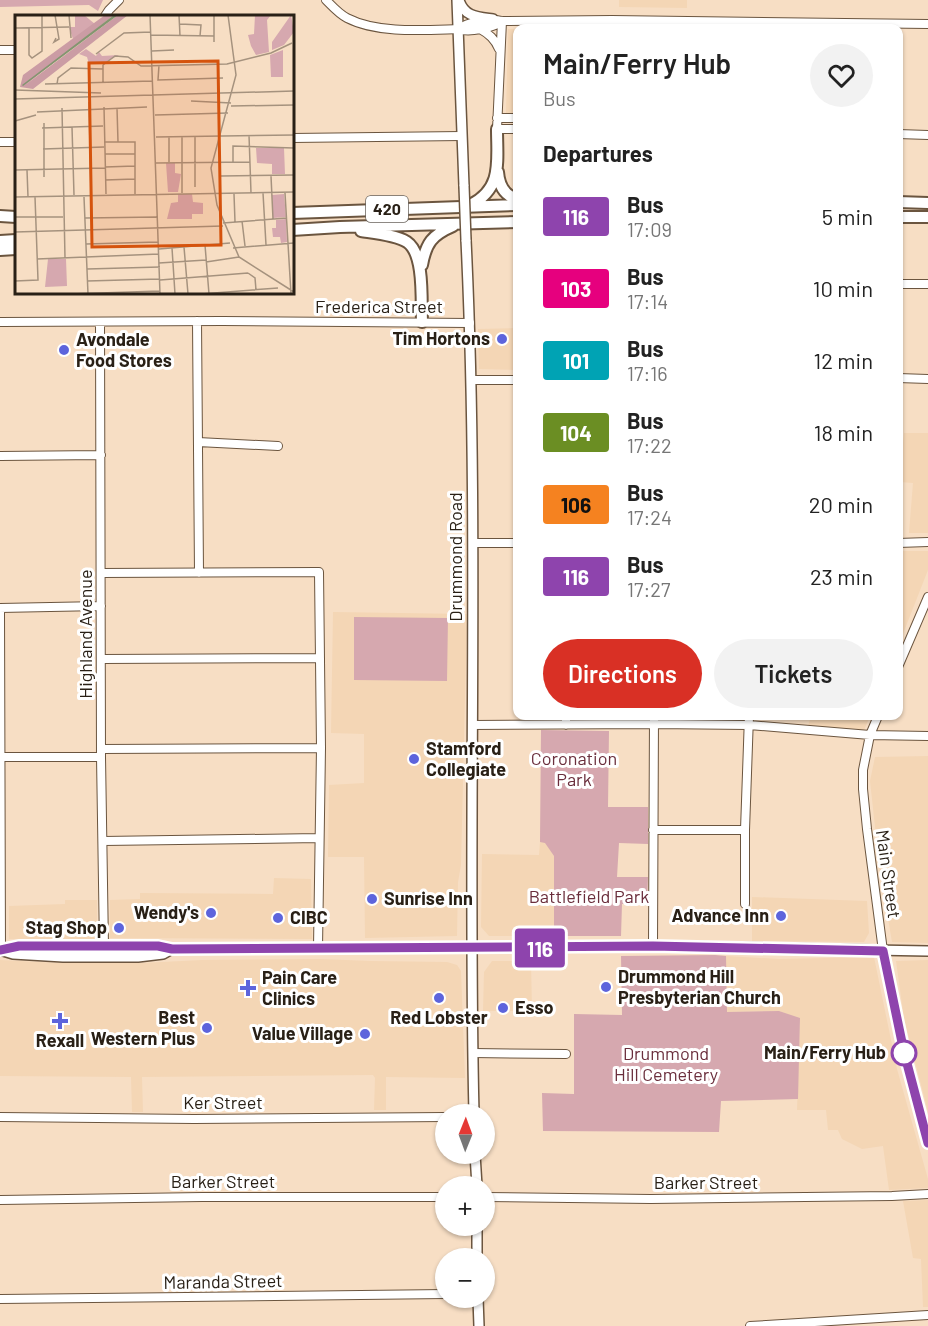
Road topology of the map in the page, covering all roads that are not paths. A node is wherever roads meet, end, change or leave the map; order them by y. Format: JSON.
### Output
{"nodes":[{"id":1,"x":119,"y":0,"type":"edge"},
{"id":2,"x":326,"y":0,"type":"edge"},
{"id":3,"x":458,"y":0,"type":"edge"},
{"id":4,"x":106,"y":15,"type":"edge"},
{"id":5,"x":497,"y":20,"type":"junction"},
{"id":6,"x":735,"y":24,"type":"edge"},
{"id":7,"x":903,"y":24,"type":"edge"},
{"id":8,"x":928,"y":24,"type":"edge"},
{"id":9,"x":459,"y":29,"type":"junction"},
{"id":10,"x":480,"y":29,"type":"junction"},
{"id":11,"x":500,"y":58,"type":"junction"},
{"id":12,"x":513,"y":119,"type":"edge"},
{"id":13,"x":497,"y":123,"type":"junction"},
{"id":14,"x":513,"y":128,"type":"edge"},
{"id":15,"x":903,"y":134,"type":"edge"},
{"id":16,"x":928,"y":135,"type":"edge"},
{"id":17,"x":462,"y":136,"type":"junction"},
{"id":18,"x":294,"y":138,"type":"edge"},
{"id":19,"x":496,"y":166,"type":"junction"},
{"id":20,"x":513,"y":198,"type":"edge"},
{"id":21,"x":903,"y":202,"type":"edge"},
{"id":22,"x":928,"y":202,"type":"edge"},
{"id":23,"x":513,"y":205,"type":"edge"},
{"id":24,"x":470,"y":206,"type":"junction"},
{"id":25,"x":294,"y":213,"type":"edge"},
{"id":26,"x":0,"y":216,"type":"edge"},
{"id":27,"x":15,"y":217,"type":"edge"},
{"id":28,"x":903,"y":217,"type":"edge"},
{"id":29,"x":928,"y":217,"type":"edge"},
{"id":30,"x":15,"y":222,"type":"edge"},
{"id":31,"x":513,"y":222,"type":"edge"},
{"id":32,"x":0,"y":223,"type":"edge"},
{"id":33,"x":461,"y":223,"type":"junction"},
{"id":34,"x":340,"y":227,"type":"junction"},
{"id":35,"x":294,"y":230,"type":"edge"},
{"id":36,"x":15,"y":240,"type":"edge"},
{"id":37,"x":0,"y":241,"type":"edge"},
{"id":38,"x":15,"y":249,"type":"edge"},
{"id":39,"x":0,"y":250,"type":"edge"},
{"id":40,"x":420,"y":277,"type":"junction"},
{"id":41,"x":903,"y":284,"type":"edge"},
{"id":42,"x":928,"y":284,"type":"edge"},
{"id":43,"x":197,"y":321,"type":"junction"},
{"id":44,"x":0,"y":322,"type":"edge"},
{"id":45,"x":100,"y":322,"type":"junction"},
{"id":46,"x":422,"y":322,"type":"junction"},
{"id":47,"x":470,"y":323,"type":"junction"},
{"id":48,"x":903,"y":378,"type":"edge"},
{"id":49,"x":928,"y":379,"type":"edge"},
{"id":50,"x":471,"y":380,"type":"junction"},
{"id":51,"x":513,"y":380,"type":"edge"},
{"id":52,"x":198,"y":442,"type":"junction"},
{"id":53,"x":278,"y":446,"type":"dead end"},
{"id":54,"x":101,"y":455,"type":"junction"},
{"id":55,"x":0,"y":456,"type":"edge"},
{"id":56,"x":928,"y":542,"type":"edge"},
{"id":57,"x":473,"y":543,"type":"junction"},
{"id":58,"x":513,"y":543,"type":"edge"},
{"id":59,"x":903,"y":543,"type":"edge"},
{"id":60,"x":101,"y":573,"type":"junction"},
{"id":61,"x":199,"y":573,"type":"junction"},
{"id":62,"x":928,"y":597,"type":"edge"},
{"id":63,"x":101,"y":606,"type":"junction"},
{"id":64,"x":0,"y":610,"type":"edge"},
{"id":65,"x":903,"y":656,"type":"edge"},
{"id":66,"x":320,"y":658,"type":"junction"},
{"id":67,"x":102,"y":659,"type":"junction"},
{"id":68,"x":566,"y":720,"type":"edge"},
{"id":69,"x":654,"y":720,"type":"edge"},
{"id":70,"x":749,"y":720,"type":"edge"},
{"id":71,"x":876,"y":720,"type":"edge"},
{"id":72,"x":472,"y":725,"type":"junction"},
{"id":73,"x":566,"y":725,"type":"junction"},
{"id":74,"x":749,"y":725,"type":"junction"},
{"id":75,"x":870,"y":735,"type":"junction"},
{"id":76,"x":928,"y":736,"type":"edge"},
{"id":77,"x":321,"y":748,"type":"junction"},
{"id":78,"x":101,"y":753,"type":"junction"},
{"id":79,"x":1,"y":758,"type":"edge"},
{"id":80,"x":653,"y":830,"type":"junction"},
{"id":81,"x":745,"y":830,"type":"junction"},
{"id":82,"x":319,"y":838,"type":"junction"},
{"id":83,"x":103,"y":841,"type":"junction"},
{"id":84,"x":745,"y":904,"type":"dead end"},
{"id":85,"x":104,"y":946,"type":"junction"},
{"id":86,"x":653,"y":946,"type":"junction"},
{"id":87,"x":318,"y":948,"type":"junction"},
{"id":88,"x":472,"y":948,"type":"junction"},
{"id":89,"x":172,"y":949,"type":"junction"},
{"id":90,"x":0,"y":950,"type":"edge"},
{"id":91,"x":883,"y":951,"type":"junction"},
{"id":92,"x":928,"y":951,"type":"edge"},
{"id":93,"x":473,"y":1053,"type":"junction"},
{"id":94,"x":566,"y":1054,"type":"dead end"},
{"id":95,"x":474,"y":1104,"type":"edge"},
{"id":96,"x":0,"y":1117,"type":"edge"},
{"id":97,"x":435,"y":1117,"type":"edge"},
{"id":98,"x":928,"y":1143,"type":"edge"},
{"id":99,"x":928,"y":1194,"type":"edge"},
{"id":100,"x":435,"y":1197,"type":"edge"},
{"id":101,"x":495,"y":1197,"type":"edge"},
{"id":102,"x":0,"y":1200,"type":"edge"},
{"id":103,"x":435,"y":1294,"type":"edge"},
{"id":104,"x":0,"y":1299,"type":"edge"},
{"id":105,"x":478,"y":1308,"type":"edge"},
{"id":106,"x":928,"y":1315,"type":"edge"},
{"id":107,"x":812,"y":1324,"type":"edge"},
{"id":108,"x":479,"y":1326,"type":"edge"},
{"id":109,"x":750,"y":1326,"type":"edge"}],
"edges":[{"from":1,"to":4,"type":"street"},
{"from":2,"to":9,"type":"street"},
{"from":3,"to":5,"type":"main road"},
{"from":3,"to":9,"type":"main road","name":"Drummond Road"},
{"from":5,"to":6,"type":"street"},
{"from":5,"to":9,"type":"street"},
{"from":5,"to":10,"type":"street"},
{"from":5,"to":11,"type":"street"},
{"from":7,"to":8,"type":"street"},
{"from":9,"to":10,"type":"street"},
{"from":9,"to":17,"type":"main road","name":"Drummond Road"},
{"from":10,"to":11,"type":"street"},
{"from":11,"to":13,"type":"street"},
{"from":12,"to":13,"type":"street"},
{"from":13,"to":14,"type":"street"},
{"from":13,"to":19,"type":"highway"},
{"from":15,"to":16,"type":"street"},
{"from":17,"to":18,"type":"street"},
{"from":17,"to":47,"type":"main road","name":"Drummond Road","bridge":true},
{"from":19,"to":20,"type":"highway"},
{"from":19,"to":24,"type":"highway"},
{"from":21,"to":22,"type":"highway"},
{"from":23,"to":24,"type":"highway","number":"420"},
{"from":24,"to":25,"type":"highway","number":"420"},
{"from":26,"to":27,"type":"highway"},
{"from":28,"to":29,"type":"highway"},
{"from":30,"to":32,"type":"highway"},
{"from":31,"to":33,"type":"highway","number":"420"},
{"from":33,"to":34,"type":"highway","number":"420"},
{"from":33,"to":40,"type":"highway"},
{"from":34,"to":35,"type":"highway","number":"420"},
{"from":34,"to":40,"type":"highway"},
{"from":36,"to":37,"type":"highway"},
{"from":38,"to":39,"type":"highway"},
{"from":40,"to":46,"type":"highway"},
{"from":41,"to":42,"type":"street"},
{"from":43,"to":45,"type":"street","name":"Frederica Street"},
{"from":43,"to":46,"type":"street","name":"Frederica Street"},
{"from":43,"to":52,"type":"street"},
{"from":44,"to":45,"type":"street","name":"Frederica Street"},
{"from":45,"to":54,"type":"street","name":"Highland Avenue"},
{"from":46,"to":47,"type":"street","name":"Frederica Street"},
{"from":47,"to":50,"type":"main road","name":"Drummond Road"},
{"from":48,"to":49,"type":"street"},
{"from":50,"to":51,"type":"street"},
{"from":50,"to":57,"type":"main road","name":"Drummond Road"},
{"from":52,"to":53,"type":"street"},
{"from":52,"to":61,"type":"street"},
{"from":54,"to":55,"type":"street"},
{"from":54,"to":60,"type":"street","name":"Highland Avenue"},
{"from":56,"to":59,"type":"street"},
{"from":57,"to":58,"type":"street"},
{"from":57,"to":72,"type":"main road","name":"Drummond Road"},
{"from":60,"to":61,"type":"street"},
{"from":60,"to":63,"type":"street","name":"Highland Avenue"},
{"from":61,"to":66,"type":"street"},
{"from":62,"to":65,"type":"street"},
{"from":63,"to":64,"type":"street"},
{"from":63,"to":67,"type":"street","name":"Highland Avenue"},
{"from":64,"to":79,"type":"street"},
{"from":66,"to":67,"type":"street"},
{"from":66,"to":77,"type":"street"},
{"from":67,"to":78,"type":"street","name":"Highland Avenue"},
{"from":68,"to":73,"type":"street"},
{"from":69,"to":73,"type":"street"},
{"from":69,"to":74,"type":"street"},
{"from":69,"to":80,"type":"street"},
{"from":70,"to":74,"type":"street"},
{"from":71,"to":75,"type":"street","name":"Main Street"},
{"from":72,"to":73,"type":"street"},
{"from":72,"to":88,"type":"main road","name":"Drummond Road"},
{"from":74,"to":75,"type":"street"},
{"from":74,"to":81,"type":"street"},
{"from":75,"to":76,"type":"street"},
{"from":75,"to":91,"type":"street","name":"Main Street"},
{"from":77,"to":78,"type":"street"},
{"from":77,"to":82,"type":"street"},
{"from":78,"to":79,"type":"street"},
{"from":78,"to":83,"type":"street","name":"Highland Avenue"},
{"from":79,"to":90,"type":"street"},
{"from":80,"to":81,"type":"street"},
{"from":80,"to":86,"type":"street"},
{"from":81,"to":84,"type":"street"},
{"from":82,"to":83,"type":"street"},
{"from":82,"to":87,"type":"street"},
{"from":83,"to":85,"type":"street","name":"Highland Avenue"},
{"from":85,"to":89,"type":"main road"},
{"from":85,"to":90,"type":"main road"},
{"from":86,"to":88,"type":"main road"},
{"from":86,"to":91,"type":"main road"},
{"from":87,"to":88,"type":"main road"},
{"from":87,"to":89,"type":"main road"},
{"from":88,"to":93,"type":"main road","name":"Drummond Road"},
{"from":89,"to":90,"type":"main road"},
{"from":91,"to":92,"type":"main road"},
{"from":91,"to":98,"type":"street","name":"Main Street"},
{"from":93,"to":94,"type":"street"},
{"from":93,"to":95,"type":"main road","name":"Drummond Road"},
{"from":96,"to":97,"type":"street","name":"Ker Street"},
{"from":99,"to":101,"type":"street","name":"Barker Street"},
{"from":100,"to":102,"type":"street","name":"Barker Street"},
{"from":103,"to":104,"type":"street","name":"Maranda Street"},
{"from":105,"to":108,"type":"main road"},
{"from":106,"to":107,"type":"street"},
{"from":107,"to":109,"type":"street"}]}
